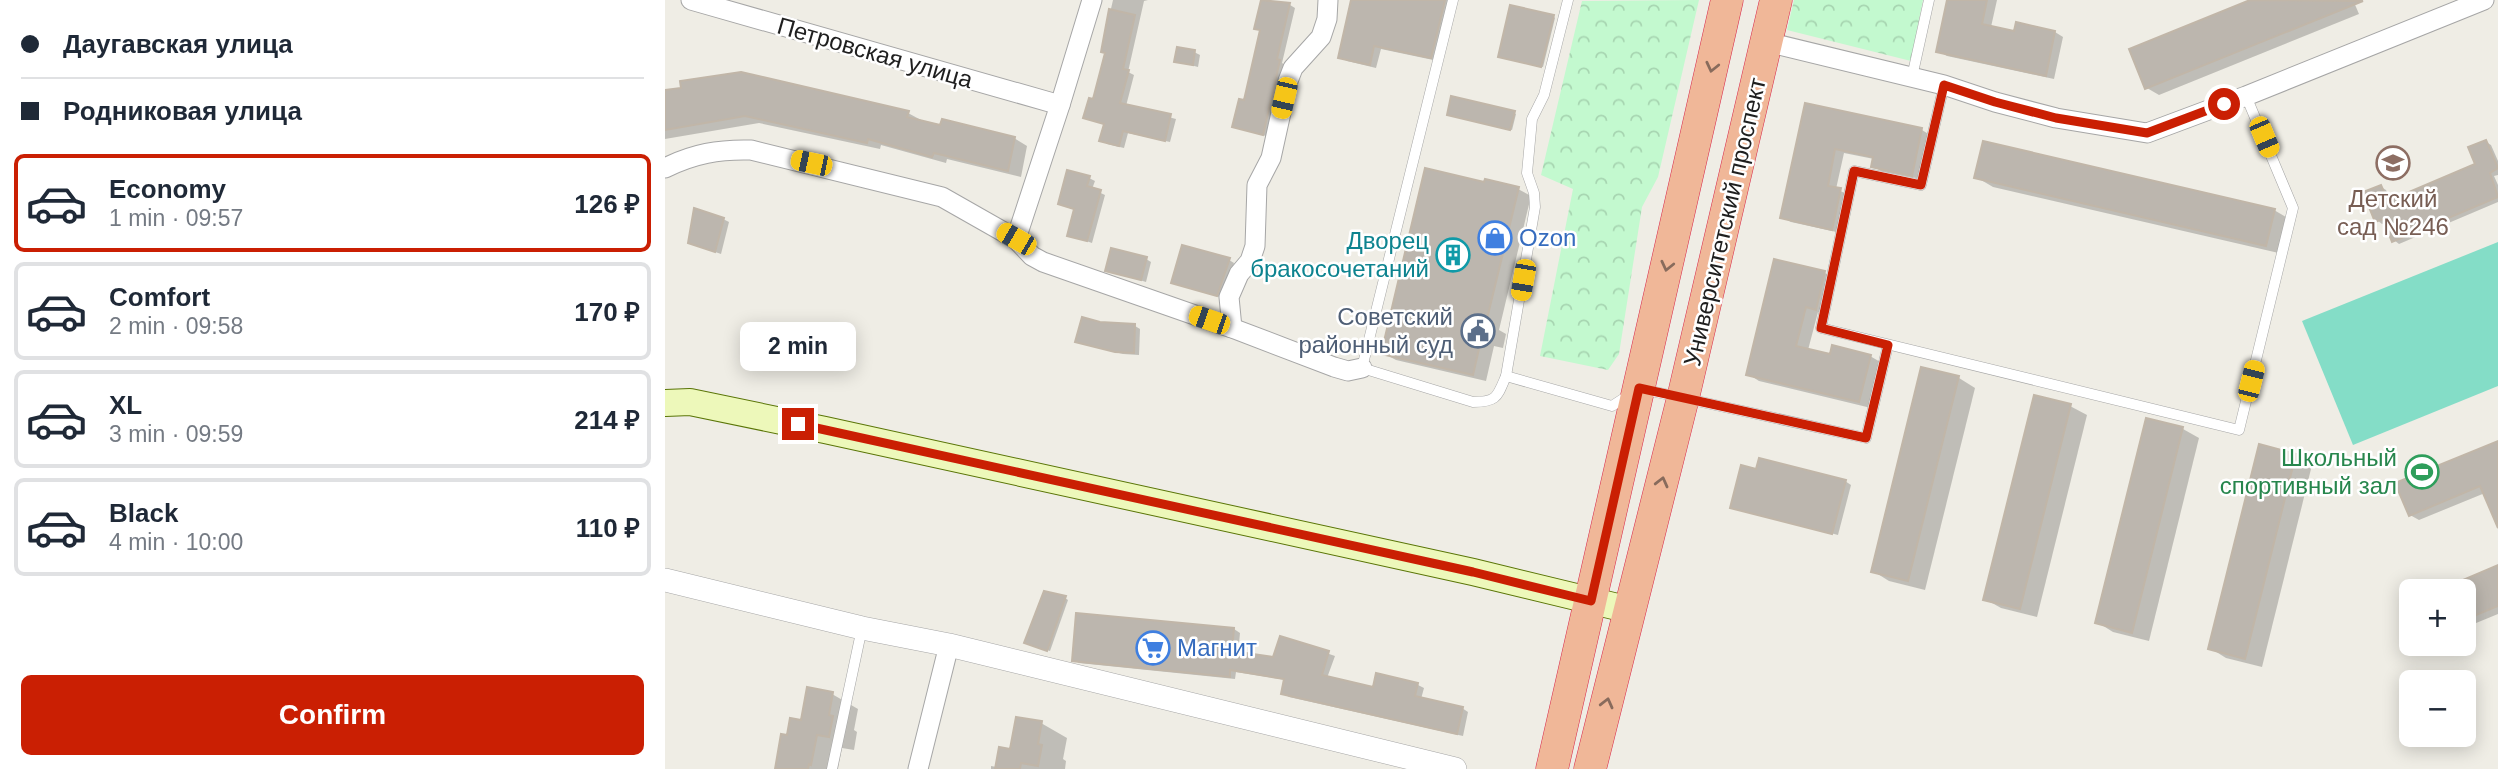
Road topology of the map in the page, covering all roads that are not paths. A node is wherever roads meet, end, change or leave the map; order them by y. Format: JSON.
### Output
{"nodes":[{"id":1,"x":691,"y":0,"type":"edge"},
{"id":2,"x":1092,"y":0,"type":"edge"},
{"id":3,"x":1328,"y":0,"type":"edge"},
{"id":4,"x":1453,"y":0,"type":"edge"},
{"id":5,"x":1569,"y":0,"type":"edge"},
{"id":6,"x":1727,"y":0,"type":"edge"},
{"id":7,"x":1776,"y":0,"type":"edge"},
{"id":8,"x":1929,"y":0,"type":"edge"},
{"id":9,"x":2484,"y":0,"type":"edge"},
{"id":10,"x":1766,"y":42,"type":"junction"},
{"id":11,"x":1912,"y":77,"type":"junction"},
{"id":12,"x":1944,"y":85,"type":"junction"},
{"id":13,"x":2246,"y":96,"type":"junction"},
{"id":14,"x":1060,"y":105,"type":"junction"},
{"id":15,"x":665,"y":168,"type":"edge"},
{"id":16,"x":1016,"y":239,"type":"junction"},
{"id":17,"x":1232,"y":328,"type":"junction"},
{"id":18,"x":1888,"y":345,"type":"junction"},
{"id":19,"x":1362,"y":368,"type":"junction"},
{"id":20,"x":1506,"y":376,"type":"junction"},
{"id":21,"x":1639,"y":388,"type":"junction"},
{"id":22,"x":1683,"y":398,"type":"junction"},
{"id":23,"x":665,"y":403,"type":"edge"},
{"id":24,"x":665,"y":580,"type":"edge"},
{"id":25,"x":1591,"y":601,"type":"junction"},
{"id":26,"x":1630,"y":611,"type":"junction"},
{"id":27,"x":862,"y":628,"type":"junction"},
{"id":28,"x":949,"y":645,"type":"junction"},
{"id":29,"x":832,"y":769,"type":"edge"},
{"id":30,"x":918,"y":769,"type":"edge"},
{"id":31,"x":1455,"y":769,"type":"edge"},
{"id":32,"x":1552,"y":769,"type":"edge"},
{"id":33,"x":1590,"y":769,"type":"edge"}],
"edges":[{"from":1,"to":14,"type":"street","name":"Петровская улица"},
{"from":2,"to":14,"type":"street"},
{"from":3,"to":17,"type":"street"},
{"from":4,"to":19,"type":"lane"},
{"from":5,"to":20,"type":"lane"},
{"from":6,"to":21,"type":"highway","name":"Университетский проспект","one_way":true},
{"from":7,"to":10,"type":"highway","name":"Университетский проспект"},
{"from":8,"to":11,"type":"lane"},
{"from":9,"to":13,"type":"street"},
{"from":10,"to":11,"type":"street"},
{"from":10,"to":22,"type":"highway","name":"Университетский проспект"},
{"from":11,"to":12,"type":"street"},
{"from":12,"to":13,"type":"street"},
{"from":12,"to":18,"type":"lane"},
{"from":13,"to":18,"type":"lane"},
{"from":14,"to":16,"type":"street"},
{"from":15,"to":16,"type":"street"},
{"from":16,"to":17,"type":"street"},
{"from":17,"to":19,"type":"street"},
{"from":18,"to":22,"type":"lane"},
{"from":19,"to":20,"type":"lane"},
{"from":20,"to":21,"type":"lane"},
{"from":21,"to":22,"type":"lane"},
{"from":21,"to":25,"type":"highway","name":"Университетский проспект"},
{"from":26,"to":22,"type":"highway","name":"Университетский проспект","one_way":true},
{"from":23,"to":25,"type":"main road"},
{"from":24,"to":27,"type":"street"},
{"from":25,"to":26,"type":"main road"},
{"from":25,"to":32,"type":"highway","name":"Университетский проспект"},
{"from":33,"to":26,"type":"highway","name":"Университетский проспект","one_way":true},
{"from":27,"to":28,"type":"street"},
{"from":27,"to":29,"type":"lane"},
{"from":28,"to":30,"type":"street"},
{"from":28,"to":31,"type":"street"}]}
